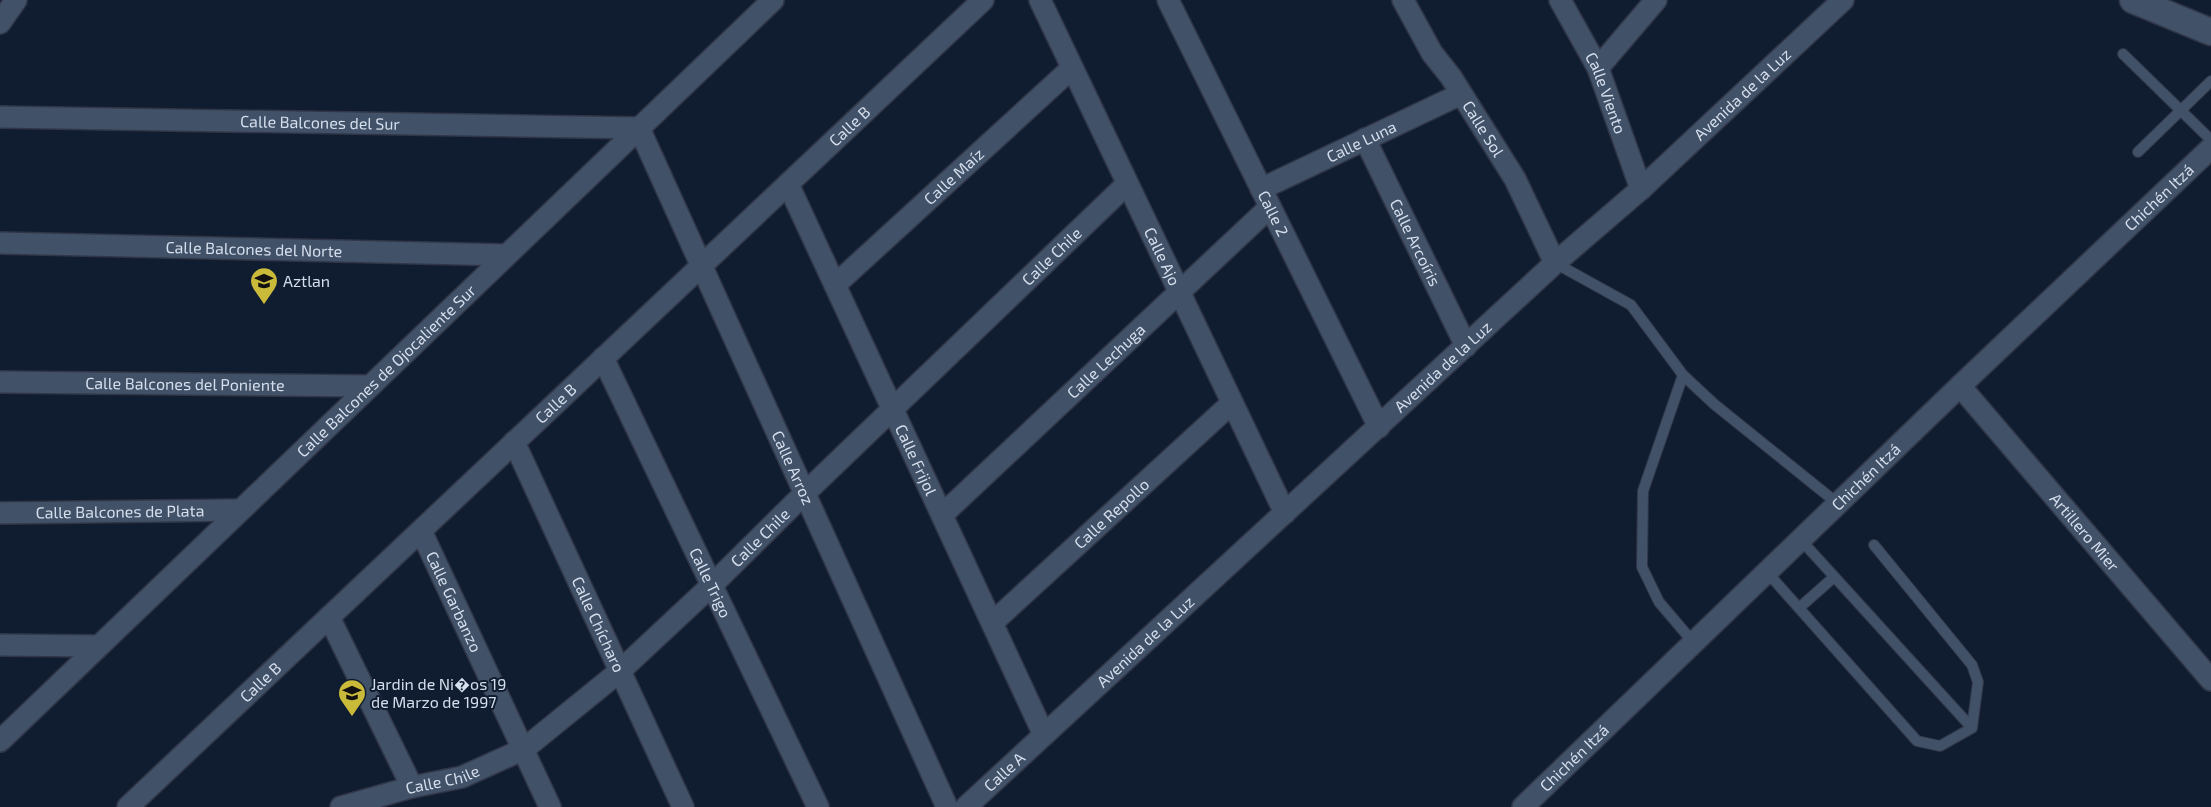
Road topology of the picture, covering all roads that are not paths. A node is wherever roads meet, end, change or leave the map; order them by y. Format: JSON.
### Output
{"nodes":[{"id":1,"x":16,"y":0,"type":"edge"},
{"id":2,"x":773,"y":0,"type":"edge"},
{"id":3,"x":983,"y":0,"type":"edge"},
{"id":4,"x":1040,"y":0,"type":"edge"},
{"id":5,"x":1168,"y":0,"type":"edge"},
{"id":6,"x":1403,"y":0,"type":"edge"},
{"id":7,"x":1560,"y":0,"type":"edge"},
{"id":8,"x":1656,"y":0,"type":"edge"},
{"id":9,"x":1843,"y":0,"type":"edge"},
{"id":10,"x":2133,"y":0,"type":"edge"},
{"id":11,"x":0,"y":23,"type":"edge"},
{"id":12,"x":2211,"y":32,"type":"edge"},
{"id":13,"x":2123,"y":54,"type":"dead end"},
{"id":14,"x":1072,"y":68,"type":"junction"},
{"id":15,"x":1598,"y":68,"type":"junction"},
{"id":16,"x":2211,"y":81,"type":"edge"},
{"id":17,"x":1461,"y":94,"type":"junction"},
{"id":18,"x":2180,"y":111,"type":"junction"},
{"id":19,"x":0,"y":117,"type":"edge"},
{"id":20,"x":639,"y":128,"type":"junction"},
{"id":21,"x":1365,"y":139,"type":"junction"},
{"id":22,"x":2211,"y":140,"type":"edge"},
{"id":23,"x":2211,"y":148,"type":"edge"},
{"id":24,"x":2138,"y":152,"type":"dead end"},
{"id":25,"x":788,"y":184,"type":"junction"},
{"id":26,"x":1128,"y":184,"type":"junction"},
{"id":27,"x":1641,"y":189,"type":"junction"},
{"id":28,"x":1266,"y":198,"type":"junction"},
{"id":29,"x":0,"y":243,"type":"edge"},
{"id":30,"x":506,"y":255,"type":"junction"},
{"id":31,"x":1555,"y":263,"type":"junction"},
{"id":32,"x":701,"y":265,"type":"junction"},
{"id":33,"x":835,"y":285,"type":"junction"},
{"id":34,"x":1180,"y":292,"type":"junction"},
{"id":35,"x":1466,"y":346,"type":"junction"},
{"id":36,"x":603,"y":358,"type":"junction"},
{"id":37,"x":1683,"y":375,"type":"junction"},
{"id":38,"x":0,"y":382,"type":"edge"},
{"id":39,"x":370,"y":386,"type":"junction"},
{"id":40,"x":1960,"y":386,"type":"junction"},
{"id":41,"x":1232,"y":403,"type":"junction"},
{"id":42,"x":892,"y":409,"type":"junction"},
{"id":43,"x":1379,"y":427,"type":"junction"},
{"id":44,"x":514,"y":442,"type":"junction"},
{"id":45,"x":805,"y":493,"type":"junction"},
{"id":46,"x":1837,"y":503,"type":"junction"},
{"id":47,"x":240,"y":510,"type":"junction"},
{"id":48,"x":0,"y":512,"type":"edge"},
{"id":49,"x":1285,"y":513,"type":"junction"},
{"id":50,"x":942,"y":515,"type":"junction"},
{"id":51,"x":421,"y":531,"type":"junction"},
{"id":52,"x":1800,"y":539,"type":"junction"},
{"id":53,"x":1874,"y":545,"type":"dead end"},
{"id":54,"x":1766,"y":571,"type":"junction"},
{"id":55,"x":1834,"y":577,"type":"junction"},
{"id":56,"x":712,"y":585,"type":"junction"},
{"id":57,"x":1800,"y":608,"type":"junction"},
{"id":58,"x":329,"y":617,"type":"junction"},
{"id":59,"x":992,"y":623,"type":"junction"},
{"id":60,"x":1693,"y":642,"type":"junction"},
{"id":61,"x":0,"y":645,"type":"edge"},
{"id":62,"x":98,"y":646,"type":"junction"},
{"id":63,"x":620,"y":671,"type":"junction"},
{"id":64,"x":2211,"y":680,"type":"edge"},
{"id":65,"x":1972,"y":728,"type":"junction"},
{"id":66,"x":1044,"y":735,"type":"junction"},
{"id":67,"x":0,"y":741,"type":"edge"},
{"id":68,"x":524,"y":749,"type":"junction"},
{"id":69,"x":412,"y":787,"type":"junction"},
{"id":70,"x":128,"y":807,"type":"edge"},
{"id":71,"x":341,"y":807,"type":"edge"},
{"id":72,"x":550,"y":807,"type":"edge"},
{"id":73,"x":683,"y":807,"type":"edge"},
{"id":74,"x":818,"y":807,"type":"edge"},
{"id":75,"x":947,"y":807,"type":"edge"},
{"id":76,"x":966,"y":807,"type":"edge"},
{"id":77,"x":1523,"y":807,"type":"edge"}],
"edges":[{"from":1,"to":11,"type":"street"},
{"from":2,"to":20,"type":"street","name":"Calle Balcones de Ojocaliente Sur"},
{"from":3,"to":25,"type":"street","name":"Calle B"},
{"from":4,"to":14,"type":"street","name":"Calle Ajo"},
{"from":5,"to":28,"type":"street","name":"Calle 2"},
{"from":6,"to":17,"type":"street","name":"Calle Sol"},
{"from":7,"to":15,"type":"street","name":"Calle Viento"},
{"from":8,"to":15,"type":"street"},
{"from":9,"to":27,"type":"street","name":"Avenida de la Luz"},
{"from":10,"to":12,"type":"street"},
{"from":13,"to":18,"type":"lane"},
{"from":14,"to":26,"type":"street","name":"Calle Ajo"},
{"from":14,"to":33,"type":"street","name":"Calle Maíz"},
{"from":15,"to":27,"type":"street","name":"Calle Viento"},
{"from":16,"to":18,"type":"lane"},
{"from":17,"to":21,"type":"street","name":"Calle Luna"},
{"from":17,"to":31,"type":"street","name":"Calle Sol"},
{"from":18,"to":22,"type":"lane"},
{"from":18,"to":24,"type":"lane"},
{"from":19,"to":20,"type":"street","name":"Calle Balcones del Sur"},
{"from":20,"to":30,"type":"street","name":"Calle Balcones de Ojocaliente Sur"},
{"from":20,"to":32,"type":"street","name":"Calle Arroz"},
{"from":21,"to":28,"type":"street","name":"Calle Luna"},
{"from":21,"to":35,"type":"street","name":"Calle Arcoíris"},
{"from":23,"to":40,"type":"street","name":"Chichén Itzá"},
{"from":25,"to":32,"type":"street","name":"Calle B"},
{"from":25,"to":33,"type":"street","name":"Calle Frijol"},
{"from":26,"to":34,"type":"street","name":"Calle Ajo"},
{"from":26,"to":42,"type":"street","name":"Calle Chile"},
{"from":27,"to":31,"type":"street","name":"Avenida de la Luz"},
{"from":28,"to":34,"type":"street","name":"Calle Lechuga"},
{"from":28,"to":43,"type":"street","name":"Calle 2"},
{"from":29,"to":30,"type":"street","name":"Calle Balcones del Norte"},
{"from":30,"to":39,"type":"street","name":"Calle Balcones de Ojocaliente Sur"},
{"from":31,"to":35,"type":"street","name":"Avenida de la Luz"},
{"from":31,"to":37,"type":"lane"},
{"from":32,"to":36,"type":"street","name":"Calle B"},
{"from":32,"to":45,"type":"street","name":"Calle Arroz"},
{"from":33,"to":42,"type":"street","name":"Calle Frijol"},
{"from":34,"to":41,"type":"street","name":"Calle Ajo"},
{"from":34,"to":50,"type":"street","name":"Calle Lechuga"},
{"from":35,"to":43,"type":"street","name":"Avenida de la Luz"},
{"from":36,"to":44,"type":"street","name":"Calle B"},
{"from":36,"to":56,"type":"street","name":"Calle Trigo"},
{"from":37,"to":46,"type":"lane"},
{"from":37,"to":60,"type":"lane"},
{"from":38,"to":39,"type":"street","name":"Calle Balcones del Poniente"},
{"from":39,"to":47,"type":"street","name":"Calle Balcones de Ojocaliente Sur"},
{"from":40,"to":46,"type":"street","name":"Chichén Itzá"},
{"from":40,"to":64,"type":"street","name":"Artillero Mier"},
{"from":41,"to":49,"type":"street","name":"Calle Ajo"},
{"from":41,"to":59,"type":"street","name":"Calle Repollo"},
{"from":42,"to":45,"type":"street","name":"Calle Chile"},
{"from":42,"to":50,"type":"street","name":"Calle Frijol"},
{"from":43,"to":49,"type":"street","name":"Avenida de la Luz"},
{"from":44,"to":51,"type":"street","name":"Calle B"},
{"from":44,"to":63,"type":"street","name":"Calle Chícharo"},
{"from":45,"to":56,"type":"street","name":"Calle Chile"},
{"from":45,"to":75,"type":"street","name":"Calle Arroz"},
{"from":46,"to":52,"type":"street","name":"Chichén Itzá"},
{"from":47,"to":48,"type":"street","name":"Calle Balcones de Plata"},
{"from":47,"to":62,"type":"street","name":"Calle Balcones de Ojocaliente Sur"},
{"from":49,"to":66,"type":"street","name":"Avenida de la Luz"},
{"from":50,"to":59,"type":"street","name":"Calle Frijol"},
{"from":51,"to":58,"type":"street","name":"Calle B"},
{"from":51,"to":68,"type":"street","name":"Calle Garbanzo"},
{"from":52,"to":54,"type":"street","name":"Chichén Itzá"},
{"from":52,"to":55,"type":"lane"},
{"from":53,"to":65,"type":"lane"},
{"from":54,"to":57,"type":"lane"},
{"from":54,"to":60,"type":"street","name":"Chichén Itzá"},
{"from":55,"to":57,"type":"lane"},
{"from":55,"to":65,"type":"lane"},
{"from":56,"to":63,"type":"street","name":"Calle Chile"},
{"from":56,"to":74,"type":"street","name":"Calle Trigo"},
{"from":57,"to":65,"type":"lane"},
{"from":58,"to":69,"type":"street"},
{"from":58,"to":70,"type":"street","name":"Calle B"},
{"from":59,"to":66,"type":"street","name":"Calle Frijol"},
{"from":60,"to":77,"type":"street","name":"Chichén Itzá"},
{"from":61,"to":62,"type":"street"},
{"from":62,"to":67,"type":"street","name":"Calle Balcones de Ojocaliente Sur"},
{"from":63,"to":68,"type":"street","name":"Calle Chile"},
{"from":63,"to":73,"type":"street","name":"Calle Chícharo"},
{"from":66,"to":76,"type":"street","name":"Calle A"},
{"from":68,"to":69,"type":"street","name":"Calle Chile"},
{"from":68,"to":72,"type":"street","name":"Calle Garbanzo"},
{"from":69,"to":71,"type":"street","name":"Calle Chile"}]}
